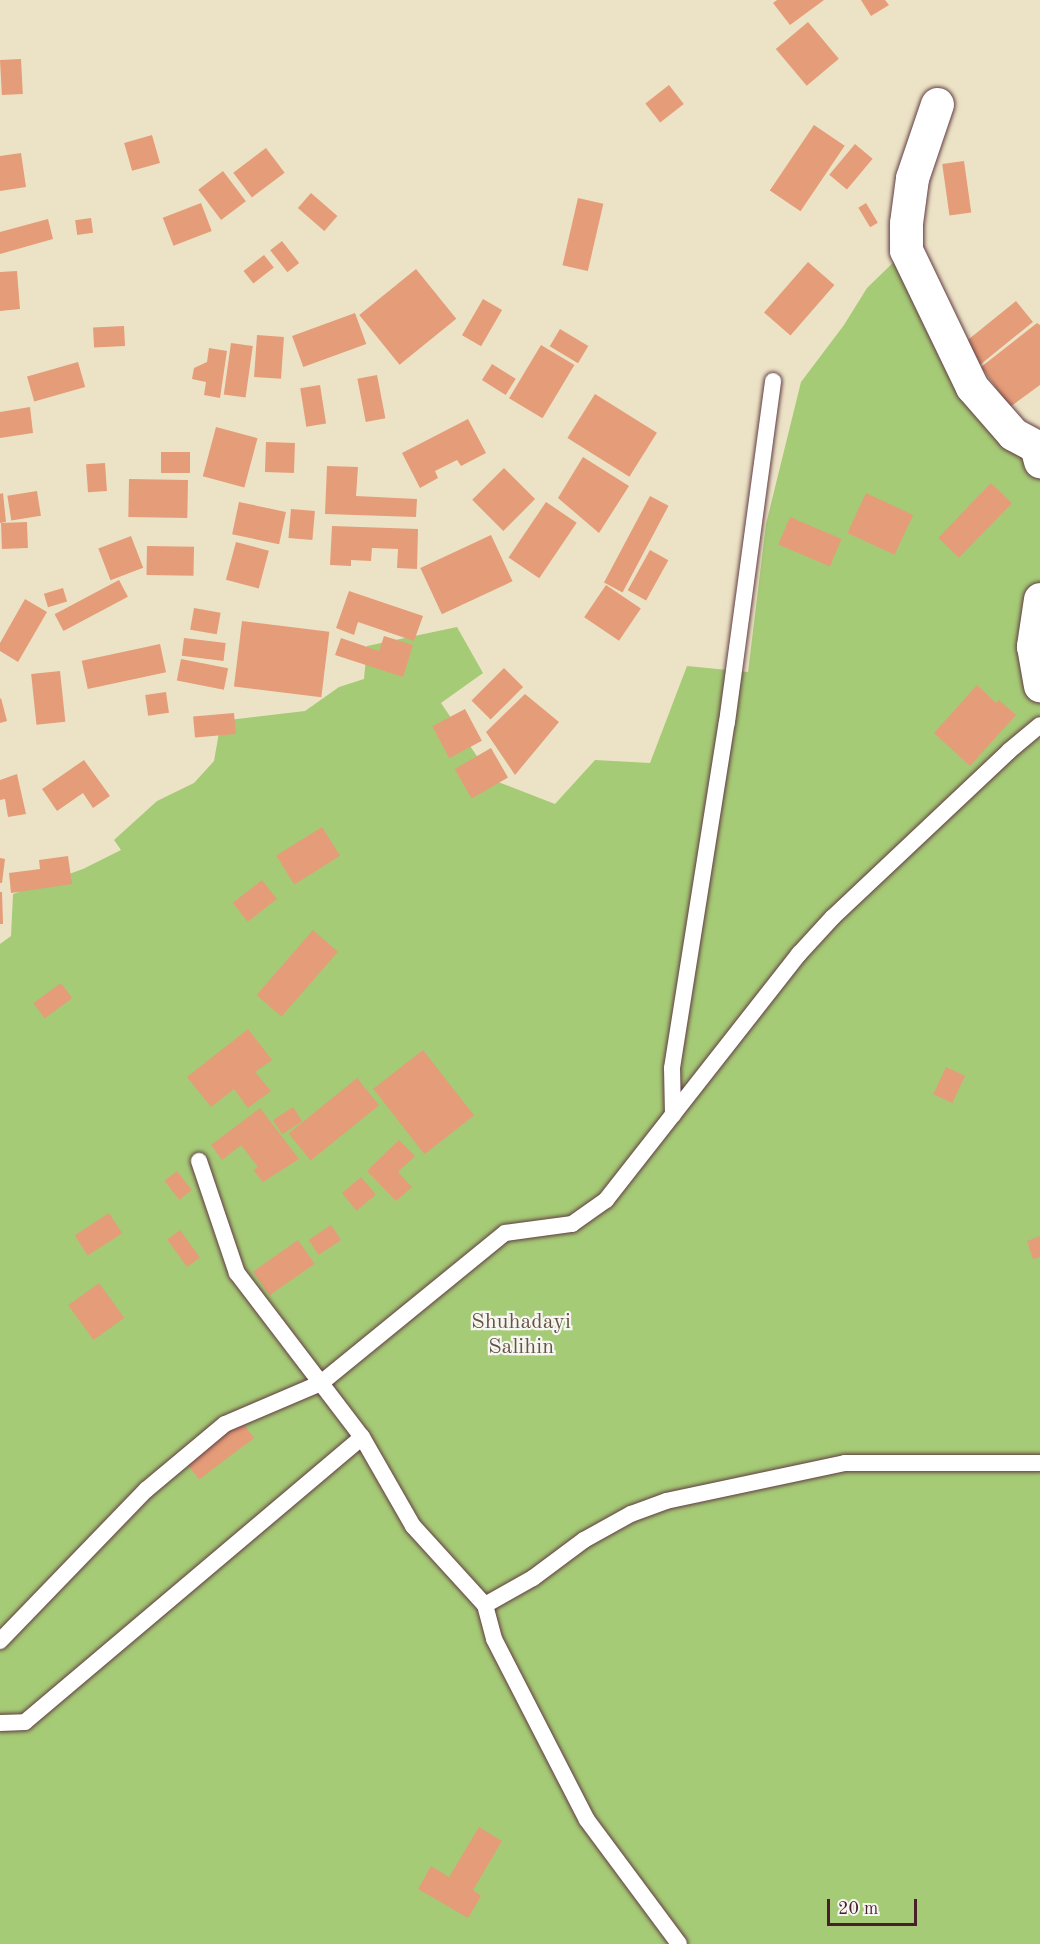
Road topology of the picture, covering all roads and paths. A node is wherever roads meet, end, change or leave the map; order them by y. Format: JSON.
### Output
{"nodes":[{"id":1,"x":937,"y":104,"type":"dead end"},
{"id":2,"x":773,"y":381,"type":"dead end"},
{"id":3,"x":1040,"y":461,"type":"edge"},
{"id":4,"x":1040,"y":599,"type":"edge"},
{"id":5,"x":1040,"y":685,"type":"edge"},
{"id":6,"x":1040,"y":725,"type":"edge"},
{"id":7,"x":672,"y":1114,"type":"junction"},
{"id":8,"x":200,"y":1161,"type":"dead end"},
{"id":9,"x":321,"y":1383,"type":"junction"},
{"id":10,"x":362,"y":1437,"type":"junction"},
{"id":11,"x":1040,"y":1463,"type":"edge"},
{"id":12,"x":485,"y":1605,"type":"junction"},
{"id":13,"x":0,"y":1641,"type":"edge"},
{"id":14,"x":0,"y":1723,"type":"edge"},
{"id":15,"x":679,"y":1944,"type":"edge"}],
"edges":[{"from":1,"to":3,"type":"street"},
{"from":2,"to":7,"type":"lane"},
{"from":4,"to":5,"type":"street"},
{"from":6,"to":7,"type":"lane"},
{"from":7,"to":9,"type":"lane"},
{"from":8,"to":9,"type":"lane"},
{"from":9,"to":10,"type":"lane"},
{"from":9,"to":13,"type":"lane"},
{"from":10,"to":12,"type":"lane"},
{"from":10,"to":14,"type":"lane"},
{"from":11,"to":12,"type":"lane"},
{"from":12,"to":15,"type":"lane"}]}
